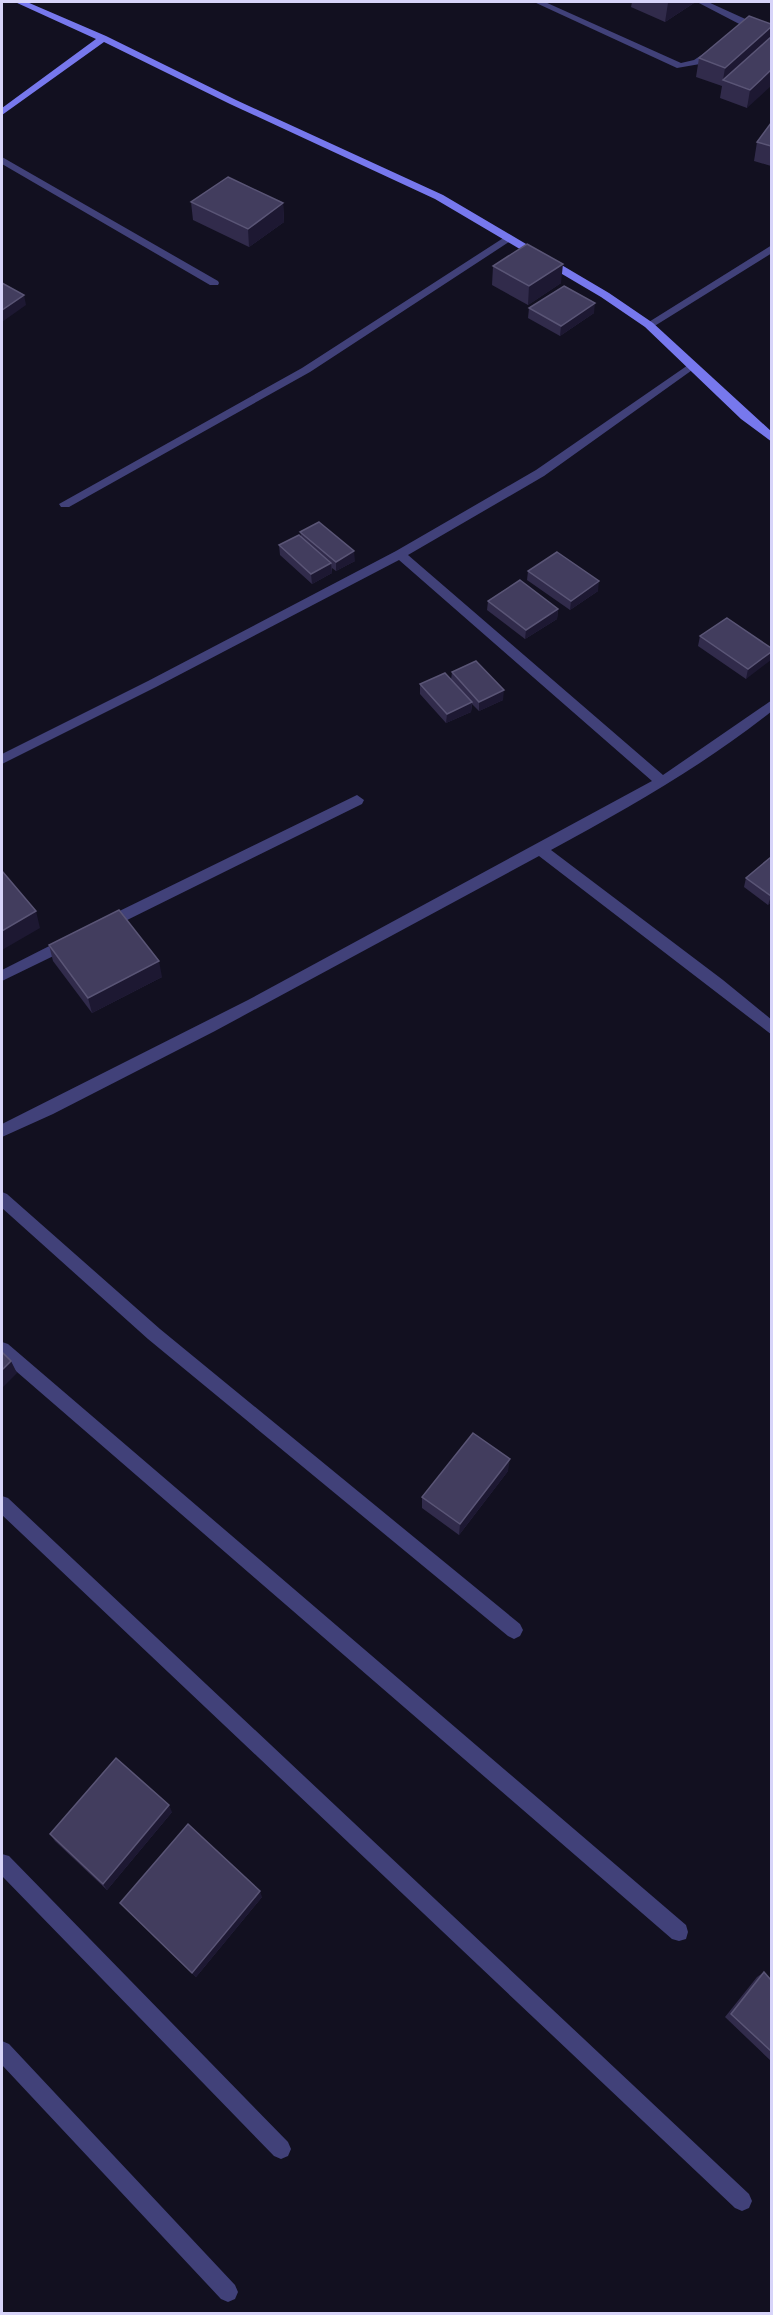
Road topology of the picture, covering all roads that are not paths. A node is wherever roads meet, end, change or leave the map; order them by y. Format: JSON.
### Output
{"nodes":[{"id":1,"x":20,"y":2,"type":"edge"},
{"id":2,"x":539,"y":2,"type":"edge"},
{"id":3,"x":702,"y":2,"type":"edge"},
{"id":4,"x":771,"y":34,"type":"edge"},
{"id":5,"x":103,"y":38,"type":"junction"},
{"id":6,"x":723,"y":44,"type":"edge"},
{"id":7,"x":2,"y":112,"type":"edge"},
{"id":8,"x":2,"y":160,"type":"edge"},
{"id":9,"x":508,"y":238,"type":"junction"},
{"id":10,"x":771,"y":248,"type":"edge"},
{"id":11,"x":214,"y":283,"type":"dead end"},
{"id":12,"x":649,"y":325,"type":"junction"},
{"id":13,"x":691,"y":366,"type":"junction"},
{"id":14,"x":771,"y":438,"type":"edge"},
{"id":15,"x":65,"y":504,"type":"dead end"},
{"id":16,"x":400,"y":554,"type":"junction"},
{"id":17,"x":771,"y":704,"type":"edge"},
{"id":18,"x":2,"y":759,"type":"edge"},
{"id":19,"x":663,"y":782,"type":"junction"},
{"id":20,"x":357,"y":800,"type":"dead end"},
{"id":21,"x":539,"y":848,"type":"junction"},
{"id":22,"x":2,"y":976,"type":"edge"},
{"id":23,"x":771,"y":1029,"type":"edge"},
{"id":24,"x":2,"y":1131,"type":"edge"},
{"id":25,"x":2,"y":1199,"type":"edge"},
{"id":26,"x":2,"y":1349,"type":"edge"},
{"id":27,"x":2,"y":1503,"type":"edge"},
{"id":28,"x":514,"y":1630,"type":"dead end"},
{"id":29,"x":2,"y":1863,"type":"edge"},
{"id":30,"x":680,"y":1932,"type":"dead end"},
{"id":31,"x":2,"y":2051,"type":"edge"},
{"id":32,"x":281,"y":2149,"type":"dead end"},
{"id":33,"x":742,"y":2201,"type":"dead end"},
{"id":34,"x":228,"y":2292,"type":"dead end"}],
"edges":[{"from":1,"to":5,"type":"street"},
{"from":2,"to":6,"type":"street"},
{"from":3,"to":4,"type":"street"},
{"from":5,"to":7,"type":"street"},
{"from":5,"to":9,"type":"street"},
{"from":8,"to":11,"type":"street"},
{"from":9,"to":12,"type":"street"},
{"from":9,"to":15,"type":"street"},
{"from":10,"to":12,"type":"street"},
{"from":12,"to":13,"type":"street"},
{"from":13,"to":14,"type":"street"},
{"from":13,"to":16,"type":"street"},
{"from":16,"to":18,"type":"street"},
{"from":16,"to":19,"type":"street"},
{"from":17,"to":19,"type":"street"},
{"from":19,"to":21,"type":"street"},
{"from":20,"to":22,"type":"street"},
{"from":21,"to":23,"type":"street"},
{"from":21,"to":24,"type":"street"},
{"from":25,"to":28,"type":"street"},
{"from":26,"to":30,"type":"street"},
{"from":27,"to":33,"type":"street"},
{"from":29,"to":32,"type":"street"},
{"from":31,"to":34,"type":"street"}]}
